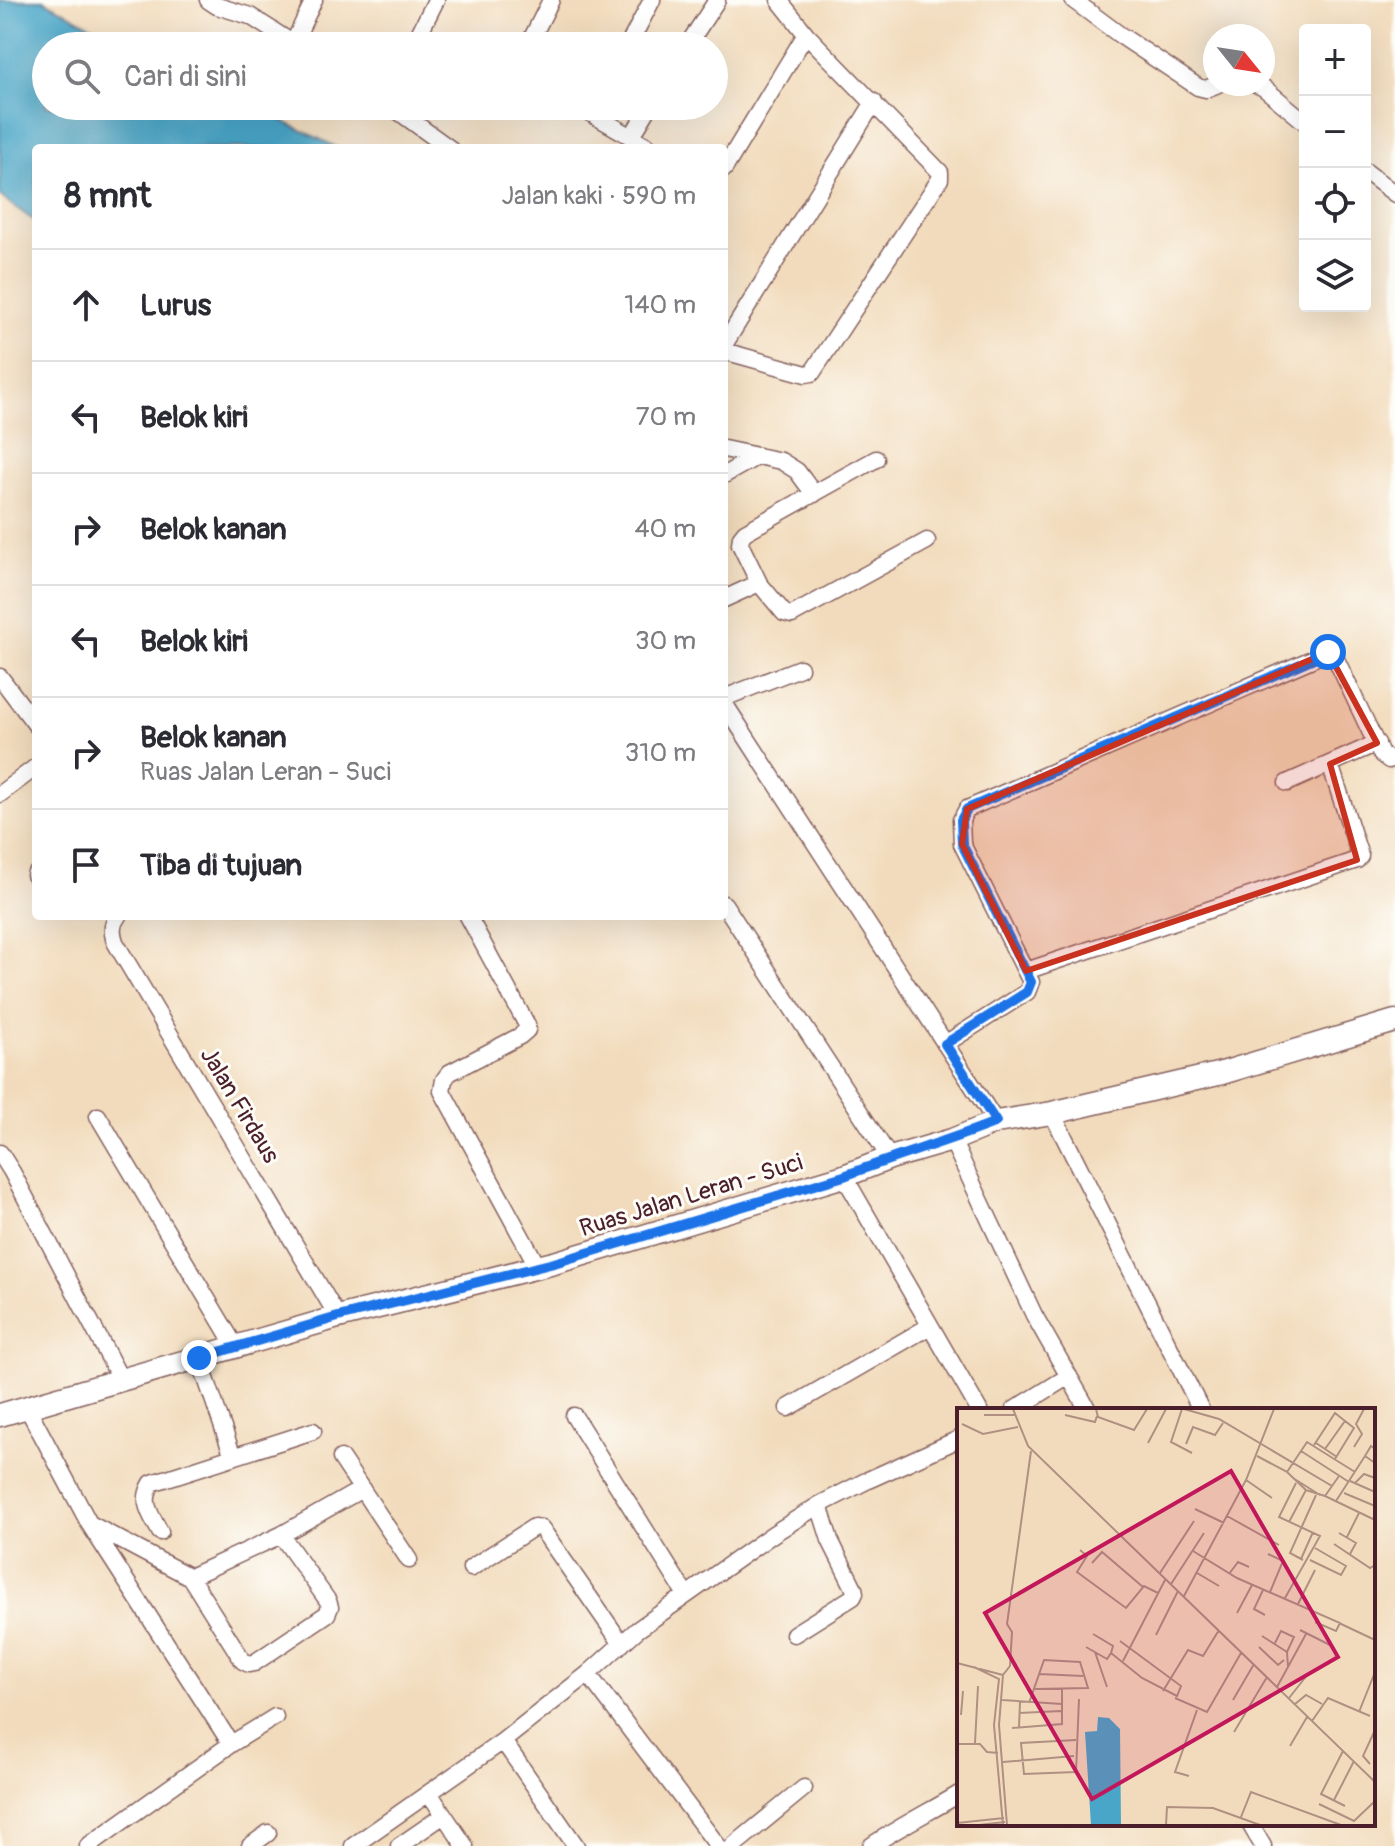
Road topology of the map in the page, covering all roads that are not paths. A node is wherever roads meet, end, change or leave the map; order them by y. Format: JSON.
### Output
{"nodes":[{"id":1,"x":208,"y":0,"type":"edge"},
{"id":2,"x":314,"y":0,"type":"edge"},
{"id":3,"x":436,"y":0,"type":"edge"},
{"id":4,"x":551,"y":0,"type":"edge"},
{"id":5,"x":652,"y":0,"type":"edge"},
{"id":6,"x":717,"y":0,"type":"edge"},
{"id":7,"x":779,"y":0,"type":"edge"},
{"id":8,"x":1073,"y":0,"type":"edge"},
{"id":9,"x":275,"y":32,"type":"edge"},
{"id":10,"x":300,"y":32,"type":"edge"},
{"id":11,"x":420,"y":32,"type":"edge"},
{"id":12,"x":535,"y":32,"type":"edge"},
{"id":13,"x":635,"y":32,"type":"edge"},
{"id":14,"x":696,"y":32,"type":"edge"},
{"id":15,"x":806,"y":34,"type":"junction"},
{"id":16,"x":1203,"y":87,"type":"edge"},
{"id":17,"x":1274,"y":96,"type":"edge"},
{"id":18,"x":874,"y":102,"type":"junction"},
{"id":19,"x":1299,"y":117,"type":"edge"},
{"id":20,"x":410,"y":120,"type":"edge"},
{"id":21,"x":607,"y":120,"type":"edge"},
{"id":22,"x":642,"y":120,"type":"edge"},
{"id":23,"x":632,"y":136,"type":"junction"},
{"id":24,"x":443,"y":144,"type":"edge"},
{"id":25,"x":645,"y":144,"type":"edge"},
{"id":26,"x":728,"y":162,"type":"edge"},
{"id":27,"x":1371,"y":176,"type":"edge"},
{"id":28,"x":1395,"y":194,"type":"edge"},
{"id":29,"x":728,"y":339,"type":"edge"},
{"id":30,"x":728,"y":352,"type":"edge"},
{"id":31,"x":728,"y":450,"type":"edge"},
{"id":32,"x":758,"y":456,"type":"junction"},
{"id":33,"x":876,"y":459,"type":"dead end"},
{"id":34,"x":728,"y":473,"type":"edge"},
{"id":35,"x":814,"y":494,"type":"junction"},
{"id":36,"x":927,"y":541,"type":"dead end"},
{"id":37,"x":759,"y":583,"type":"junction"},
{"id":38,"x":728,"y":597,"type":"edge"},
{"id":39,"x":800,"y":668,"type":"dead end"},
{"id":40,"x":1,"y":680,"type":"edge"},
{"id":41,"x":728,"y":698,"type":"edge"},
{"id":42,"x":728,"y":706,"type":"edge"},
{"id":43,"x":32,"y":720,"type":"edge"},
{"id":44,"x":1377,"y":743,"type":"junction"},
{"id":45,"x":1395,"y":758,"type":"edge"},
{"id":46,"x":1330,"y":764,"type":"junction"},
{"id":47,"x":32,"y":770,"type":"edge"},
{"id":48,"x":1287,"y":783,"type":"dead end"},
{"id":49,"x":0,"y":794,"type":"edge"},
{"id":50,"x":728,"y":910,"type":"edge"},
{"id":51,"x":115,"y":920,"type":"edge"},
{"id":52,"x":470,"y":920,"type":"edge"},
{"id":53,"x":1026,"y":971,"type":"junction"},
{"id":54,"x":1395,"y":1021,"type":"edge"},
{"id":55,"x":945,"y":1044,"type":"junction"},
{"id":56,"x":1052,"y":1113,"type":"junction"},
{"id":57,"x":98,"y":1116,"type":"dead end"},
{"id":58,"x":996,"y":1122,"type":"junction"},
{"id":59,"x":952,"y":1140,"type":"junction"},
{"id":60,"x":0,"y":1153,"type":"edge"},
{"id":61,"x":890,"y":1158,"type":"junction"},
{"id":62,"x":844,"y":1176,"type":"junction"},
{"id":63,"x":538,"y":1267,"type":"junction"},
{"id":64,"x":338,"y":1317,"type":"junction"},
{"id":65,"x":930,"y":1326,"type":"junction"},
{"id":66,"x":234,"y":1348,"type":"junction"},
{"id":67,"x":199,"y":1358,"type":"junction"},
{"id":68,"x":1069,"y":1376,"type":"junction"},
{"id":69,"x":121,"y":1380,"type":"junction"},
{"id":70,"x":27,"y":1407,"type":"junction"},
{"id":71,"x":788,"y":1408,"type":"dead end"},
{"id":72,"x":978,"y":1408,"type":"edge"},
{"id":73,"x":1017,"y":1408,"type":"edge"},
{"id":74,"x":1087,"y":1408,"type":"edge"},
{"id":75,"x":1200,"y":1408,"type":"edge"},
{"id":76,"x":0,"y":1415,"type":"edge"},
{"id":77,"x":574,"y":1416,"type":"dead end"},
{"id":78,"x":313,"y":1431,"type":"dead end"},
{"id":79,"x":957,"y":1440,"type":"edge"},
{"id":80,"x":233,"y":1457,"type":"junction"},
{"id":81,"x":341,"y":1458,"type":"dead end"},
{"id":82,"x":362,"y":1489,"type":"junction"},
{"id":83,"x":819,"y":1505,"type":"junction"},
{"id":84,"x":90,"y":1525,"type":"junction"},
{"id":85,"x":160,"y":1532,"type":"dead end"},
{"id":86,"x":281,"y":1535,"type":"junction"},
{"id":87,"x":142,"y":1552,"type":"junction"},
{"id":88,"x":409,"y":1560,"type":"dead end"},
{"id":89,"x":118,"y":1567,"type":"junction"},
{"id":90,"x":471,"y":1568,"type":"dead end"},
{"id":91,"x":190,"y":1577,"type":"junction"},
{"id":92,"x":686,"y":1595,"type":"junction"},
{"id":93,"x":794,"y":1634,"type":"dead end"},
{"id":94,"x":622,"y":1644,"type":"junction"},
{"id":95,"x":588,"y":1674,"type":"junction"},
{"id":96,"x":275,"y":1717,"type":"dead end"},
{"id":97,"x":503,"y":1741,"type":"junction"},
{"id":98,"x":231,"y":1744,"type":"junction"},
{"id":99,"x":804,"y":1788,"type":"dead end"},
{"id":100,"x":429,"y":1793,"type":"junction"},
{"id":101,"x":957,"y":1795,"type":"edge"},
{"id":102,"x":444,"y":1815,"type":"junction"},
{"id":103,"x":1251,"y":1826,"type":"edge"},
{"id":104,"x":268,"y":1833,"type":"dead end"},
{"id":105,"x":88,"y":1846,"type":"edge"},
{"id":106,"x":250,"y":1846,"type":"edge"},
{"id":107,"x":353,"y":1846,"type":"edge"},
{"id":108,"x":399,"y":1846,"type":"edge"},
{"id":109,"x":465,"y":1846,"type":"edge"},
{"id":110,"x":576,"y":1846,"type":"edge"},
{"id":111,"x":718,"y":1846,"type":"edge"},
{"id":112,"x":733,"y":1846,"type":"edge"},
{"id":113,"x":871,"y":1846,"type":"edge"},
{"id":114,"x":1263,"y":1846,"type":"edge"}],
"edges":[{"from":1,"to":9,"type":"street"},
{"from":2,"to":10,"type":"street"},
{"from":3,"to":11,"type":"street"},
{"from":4,"to":12,"type":"street"},
{"from":5,"to":13,"type":"street"},
{"from":6,"to":14,"type":"street"},
{"from":7,"to":15,"type":"street"},
{"from":8,"to":16,"type":"street"},
{"from":15,"to":18,"type":"street"},
{"from":15,"to":26,"type":"street"},
{"from":17,"to":19,"type":"street"},
{"from":18,"to":29,"type":"street"},
{"from":18,"to":30,"type":"street"},
{"from":20,"to":24,"type":"street"},
{"from":21,"to":23,"type":"street"},
{"from":22,"to":23,"type":"street"},
{"from":23,"to":25,"type":"street"},
{"from":27,"to":28,"type":"street"},
{"from":31,"to":32,"type":"street"},
{"from":32,"to":34,"type":"street"},
{"from":32,"to":35,"type":"street"},
{"from":33,"to":35,"type":"street"},
{"from":35,"to":37,"type":"street"},
{"from":36,"to":37,"type":"street"},
{"from":37,"to":38,"type":"street"},
{"from":39,"to":41,"type":"street"},
{"from":40,"to":43,"type":"street"},
{"from":42,"to":55,"type":"street"},
{"from":44,"to":45,"type":"street"},
{"from":44,"to":46,"type":"street"},
{"from":44,"to":53,"type":"street"},
{"from":46,"to":48,"type":"street"},
{"from":46,"to":53,"type":"street"},
{"from":47,"to":49,"type":"street"},
{"from":50,"to":61,"type":"street"},
{"from":51,"to":64,"type":"street","name":"Jalan Firdaus"},
{"from":52,"to":63,"type":"street"},
{"from":53,"to":55,"type":"street"},
{"from":54,"to":56,"type":"main road","name":"Ruas Jalan Leran - Suci"},
{"from":55,"to":58,"type":"street"},
{"from":56,"to":58,"type":"main road","name":"Ruas Jalan Leran - Suci"},
{"from":56,"to":75,"type":"street"},
{"from":57,"to":66,"type":"street"},
{"from":58,"to":59,"type":"main road","name":"Ruas Jalan Leran - Suci"},
{"from":59,"to":61,"type":"main road","name":"Ruas Jalan Leran - Suci"},
{"from":59,"to":68,"type":"street"},
{"from":60,"to":69,"type":"street"},
{"from":61,"to":62,"type":"main road","name":"Ruas Jalan Leran - Suci"},
{"from":62,"to":63,"type":"main road","name":"Ruas Jalan Leran - Suci"},
{"from":62,"to":65,"type":"street"},
{"from":63,"to":64,"type":"main road","name":"Ruas Jalan Leran - Suci"},
{"from":64,"to":66,"type":"main road","name":"Ruas Jalan Leran - Suci"},
{"from":65,"to":71,"type":"street"},
{"from":65,"to":72,"type":"street"},
{"from":66,"to":67,"type":"main road","name":"Ruas Jalan Leran - Suci"},
{"from":67,"to":69,"type":"main road","name":"Ruas Jalan Leran - Suci"},
{"from":67,"to":80,"type":"street"},
{"from":68,"to":73,"type":"street"},
{"from":68,"to":74,"type":"street"},
{"from":69,"to":70,"type":"main road","name":"Ruas Jalan Leran - Suci"},
{"from":70,"to":76,"type":"main road","name":"Ruas Jalan Leran - Suci"},
{"from":70,"to":84,"type":"street"},
{"from":77,"to":92,"type":"street"},
{"from":78,"to":80,"type":"street"},
{"from":79,"to":83,"type":"street"},
{"from":80,"to":85,"type":"street"},
{"from":81,"to":82,"type":"street"},
{"from":82,"to":86,"type":"street"},
{"from":82,"to":88,"type":"street"},
{"from":83,"to":92,"type":"street"},
{"from":83,"to":93,"type":"street"},
{"from":84,"to":87,"type":"street"},
{"from":84,"to":89,"type":"street"},
{"from":86,"to":91,"type":"street"},
{"from":86,"to":91,"type":"street"},
{"from":87,"to":89,"type":"street"},
{"from":87,"to":91,"type":"street"},
{"from":89,"to":98,"type":"street"},
{"from":90,"to":94,"type":"street"},
{"from":92,"to":94,"type":"street"},
{"from":94,"to":95,"type":"street"},
{"from":95,"to":97,"type":"street"},
{"from":95,"to":111,"type":"street"},
{"from":96,"to":98,"type":"street"},
{"from":97,"to":100,"type":"street"},
{"from":97,"to":110,"type":"street"},
{"from":98,"to":105,"type":"street"},
{"from":99,"to":112,"type":"street"},
{"from":100,"to":102,"type":"street"},
{"from":100,"to":107,"type":"street"},
{"from":101,"to":113,"type":"street"},
{"from":102,"to":108,"type":"street"},
{"from":102,"to":109,"type":"street"},
{"from":103,"to":114,"type":"street"},
{"from":104,"to":106,"type":"street"}]}
